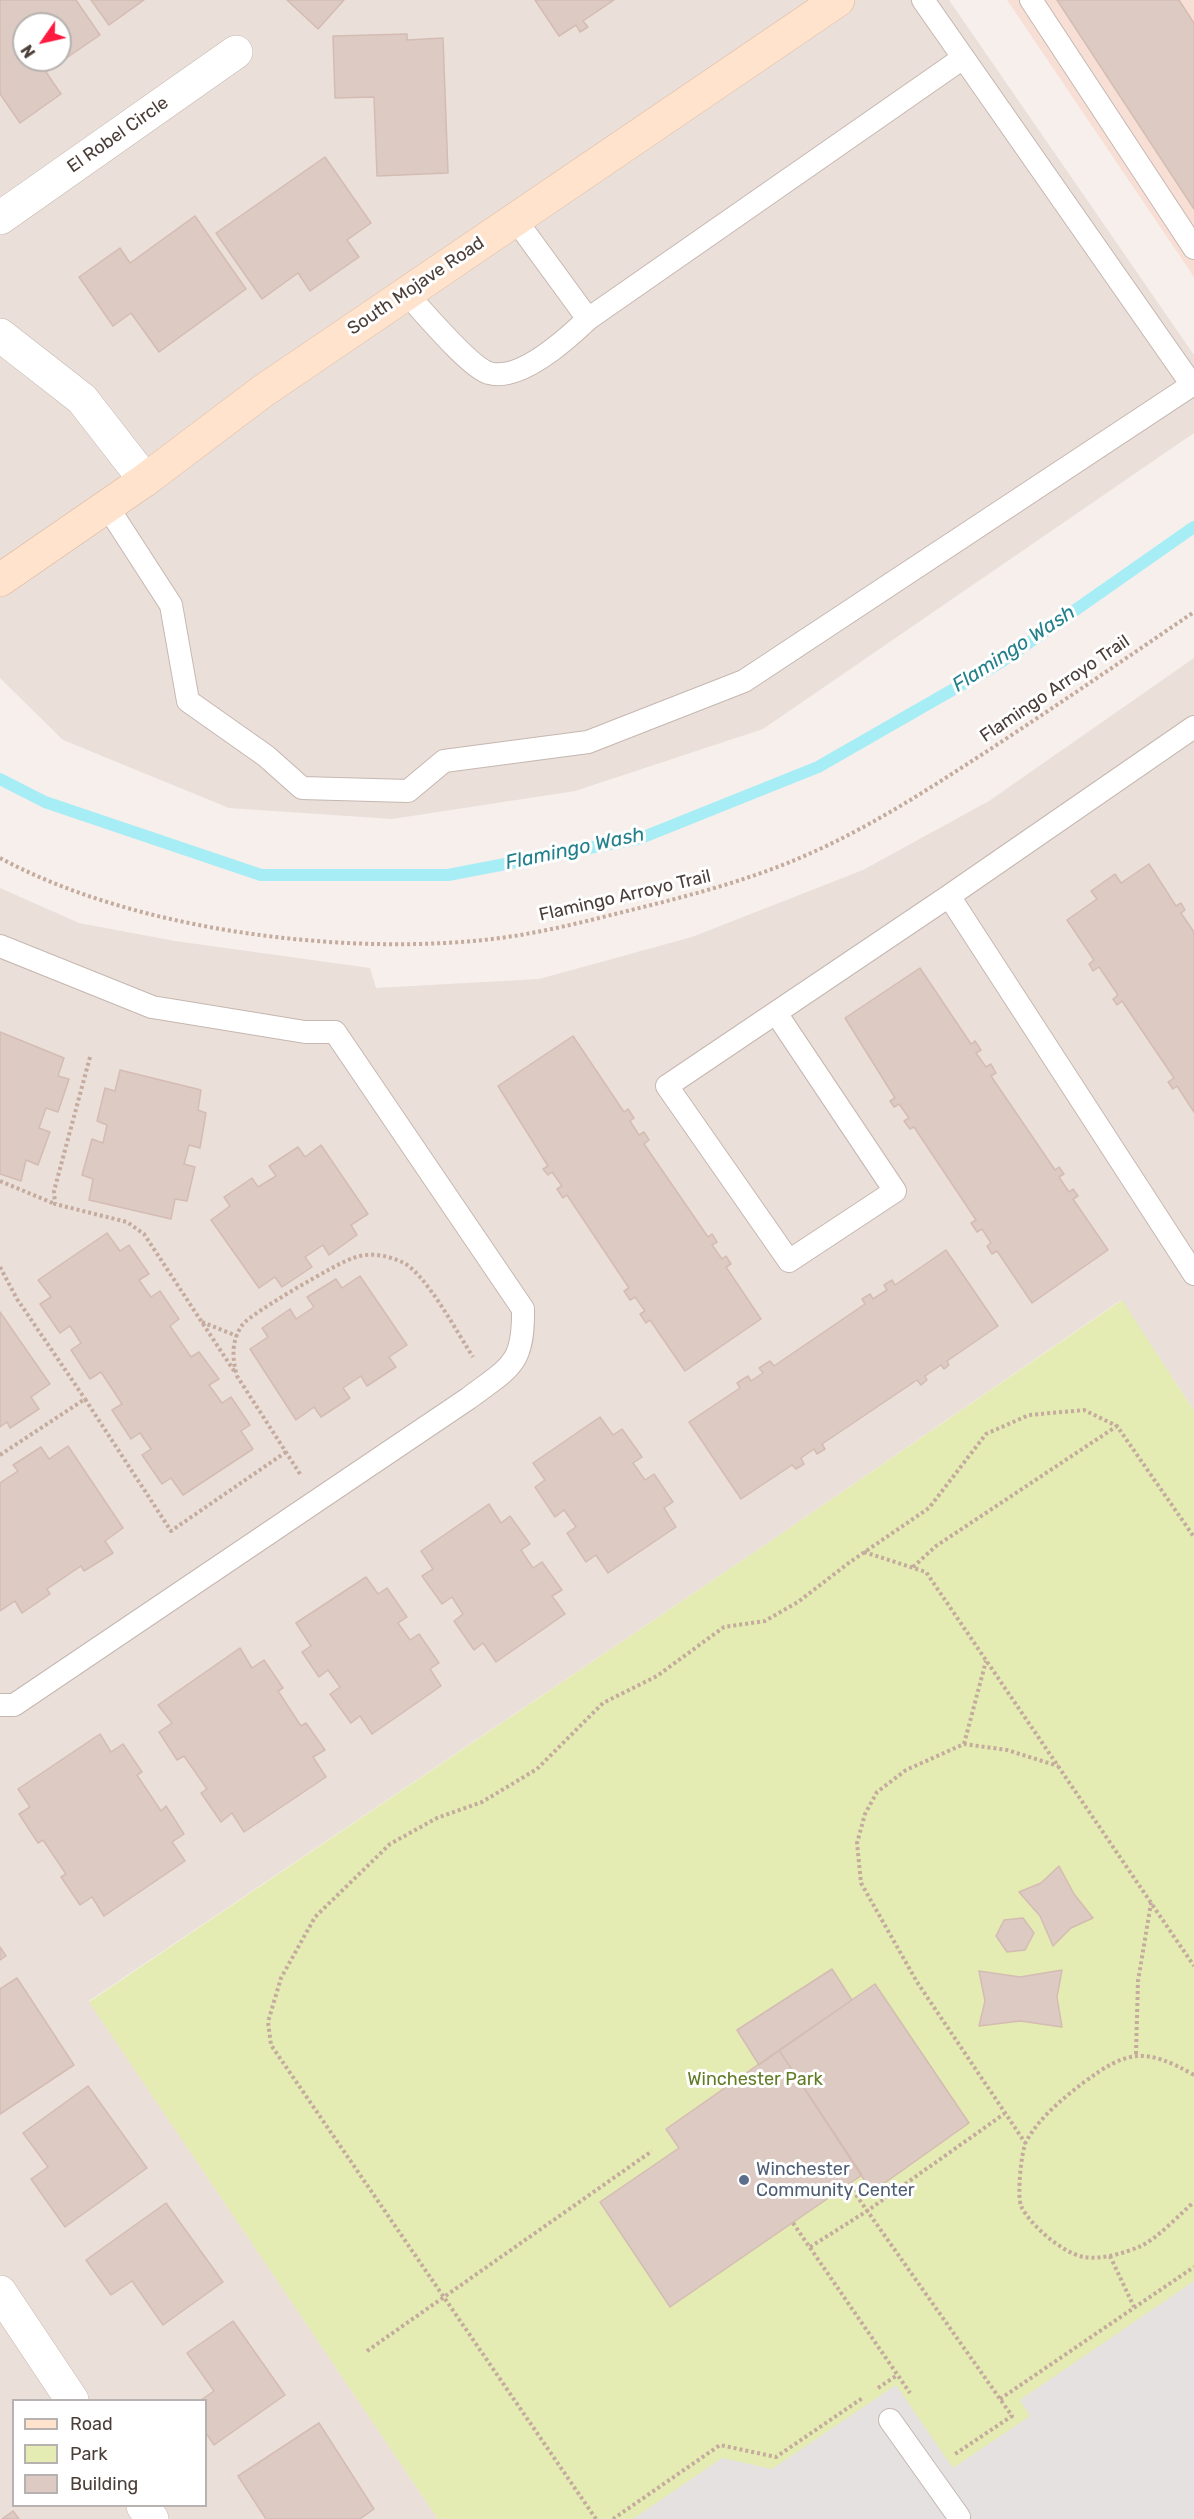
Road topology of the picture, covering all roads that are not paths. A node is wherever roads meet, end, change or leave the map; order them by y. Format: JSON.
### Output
{"nodes":[{"id":1,"x":838,"y":0,"type":"edge"},
{"id":2,"x":923,"y":0,"type":"edge"},
{"id":3,"x":1031,"y":0,"type":"edge"},
{"id":4,"x":236,"y":52,"type":"dead end"},
{"id":5,"x":963,"y":57,"type":"junction"},
{"id":6,"x":0,"y":218,"type":"edge"},
{"id":7,"x":515,"y":219,"type":"junction"},
{"id":8,"x":1194,"y":248,"type":"edge"},
{"id":9,"x":406,"y":293,"type":"junction"},
{"id":10,"x":588,"y":319,"type":"junction"},
{"id":11,"x":0,"y":335,"type":"edge"},
{"id":12,"x":145,"y":480,"type":"junction"},
{"id":13,"x":107,"y":506,"type":"junction"},
{"id":14,"x":0,"y":580,"type":"edge"},
{"id":15,"x":1194,"y":727,"type":"edge"},
{"id":16,"x":949,"y":896,"type":"junction"},
{"id":17,"x":0,"y":946,"type":"edge"},
{"id":18,"x":776,"y":1012,"type":"junction"},
{"id":19,"x":1194,"y":1274,"type":"edge"},
{"id":20,"x":0,"y":1705,"type":"edge"},
{"id":21,"x":0,"y":2292,"type":"edge"},
{"id":22,"x":71,"y":2399,"type":"edge"},
{"id":23,"x":890,"y":2420,"type":"dead end"},
{"id":24,"x":959,"y":2517,"type":"dead end"}],
"edges":[{"from":1,"to":7,"type":"street","name":"South Mojave Road"},
{"from":2,"to":5,"type":"lane"},
{"from":3,"to":8,"type":"lane"},
{"from":4,"to":6,"type":"street","name":"El Robel Circle"},
{"from":5,"to":10,"type":"lane"},
{"from":5,"to":13,"type":"lane"},
{"from":7,"to":9,"type":"street","name":"South Mojave Road"},
{"from":7,"to":10,"type":"lane"},
{"from":9,"to":10,"type":"lane"},
{"from":9,"to":12,"type":"street","name":"South Mojave Road"},
{"from":11,"to":12,"type":"street"},
{"from":12,"to":13,"type":"street","name":"South Mojave Road"},
{"from":13,"to":14,"type":"street","name":"South Mojave Road"},
{"from":15,"to":16,"type":"lane"},
{"from":16,"to":18,"type":"lane"},
{"from":16,"to":19,"type":"lane"},
{"from":17,"to":20,"type":"lane"},
{"from":18,"to":18,"type":"lane"},
{"from":21,"to":22,"type":"street"},
{"from":23,"to":24,"type":"lane"}]}
